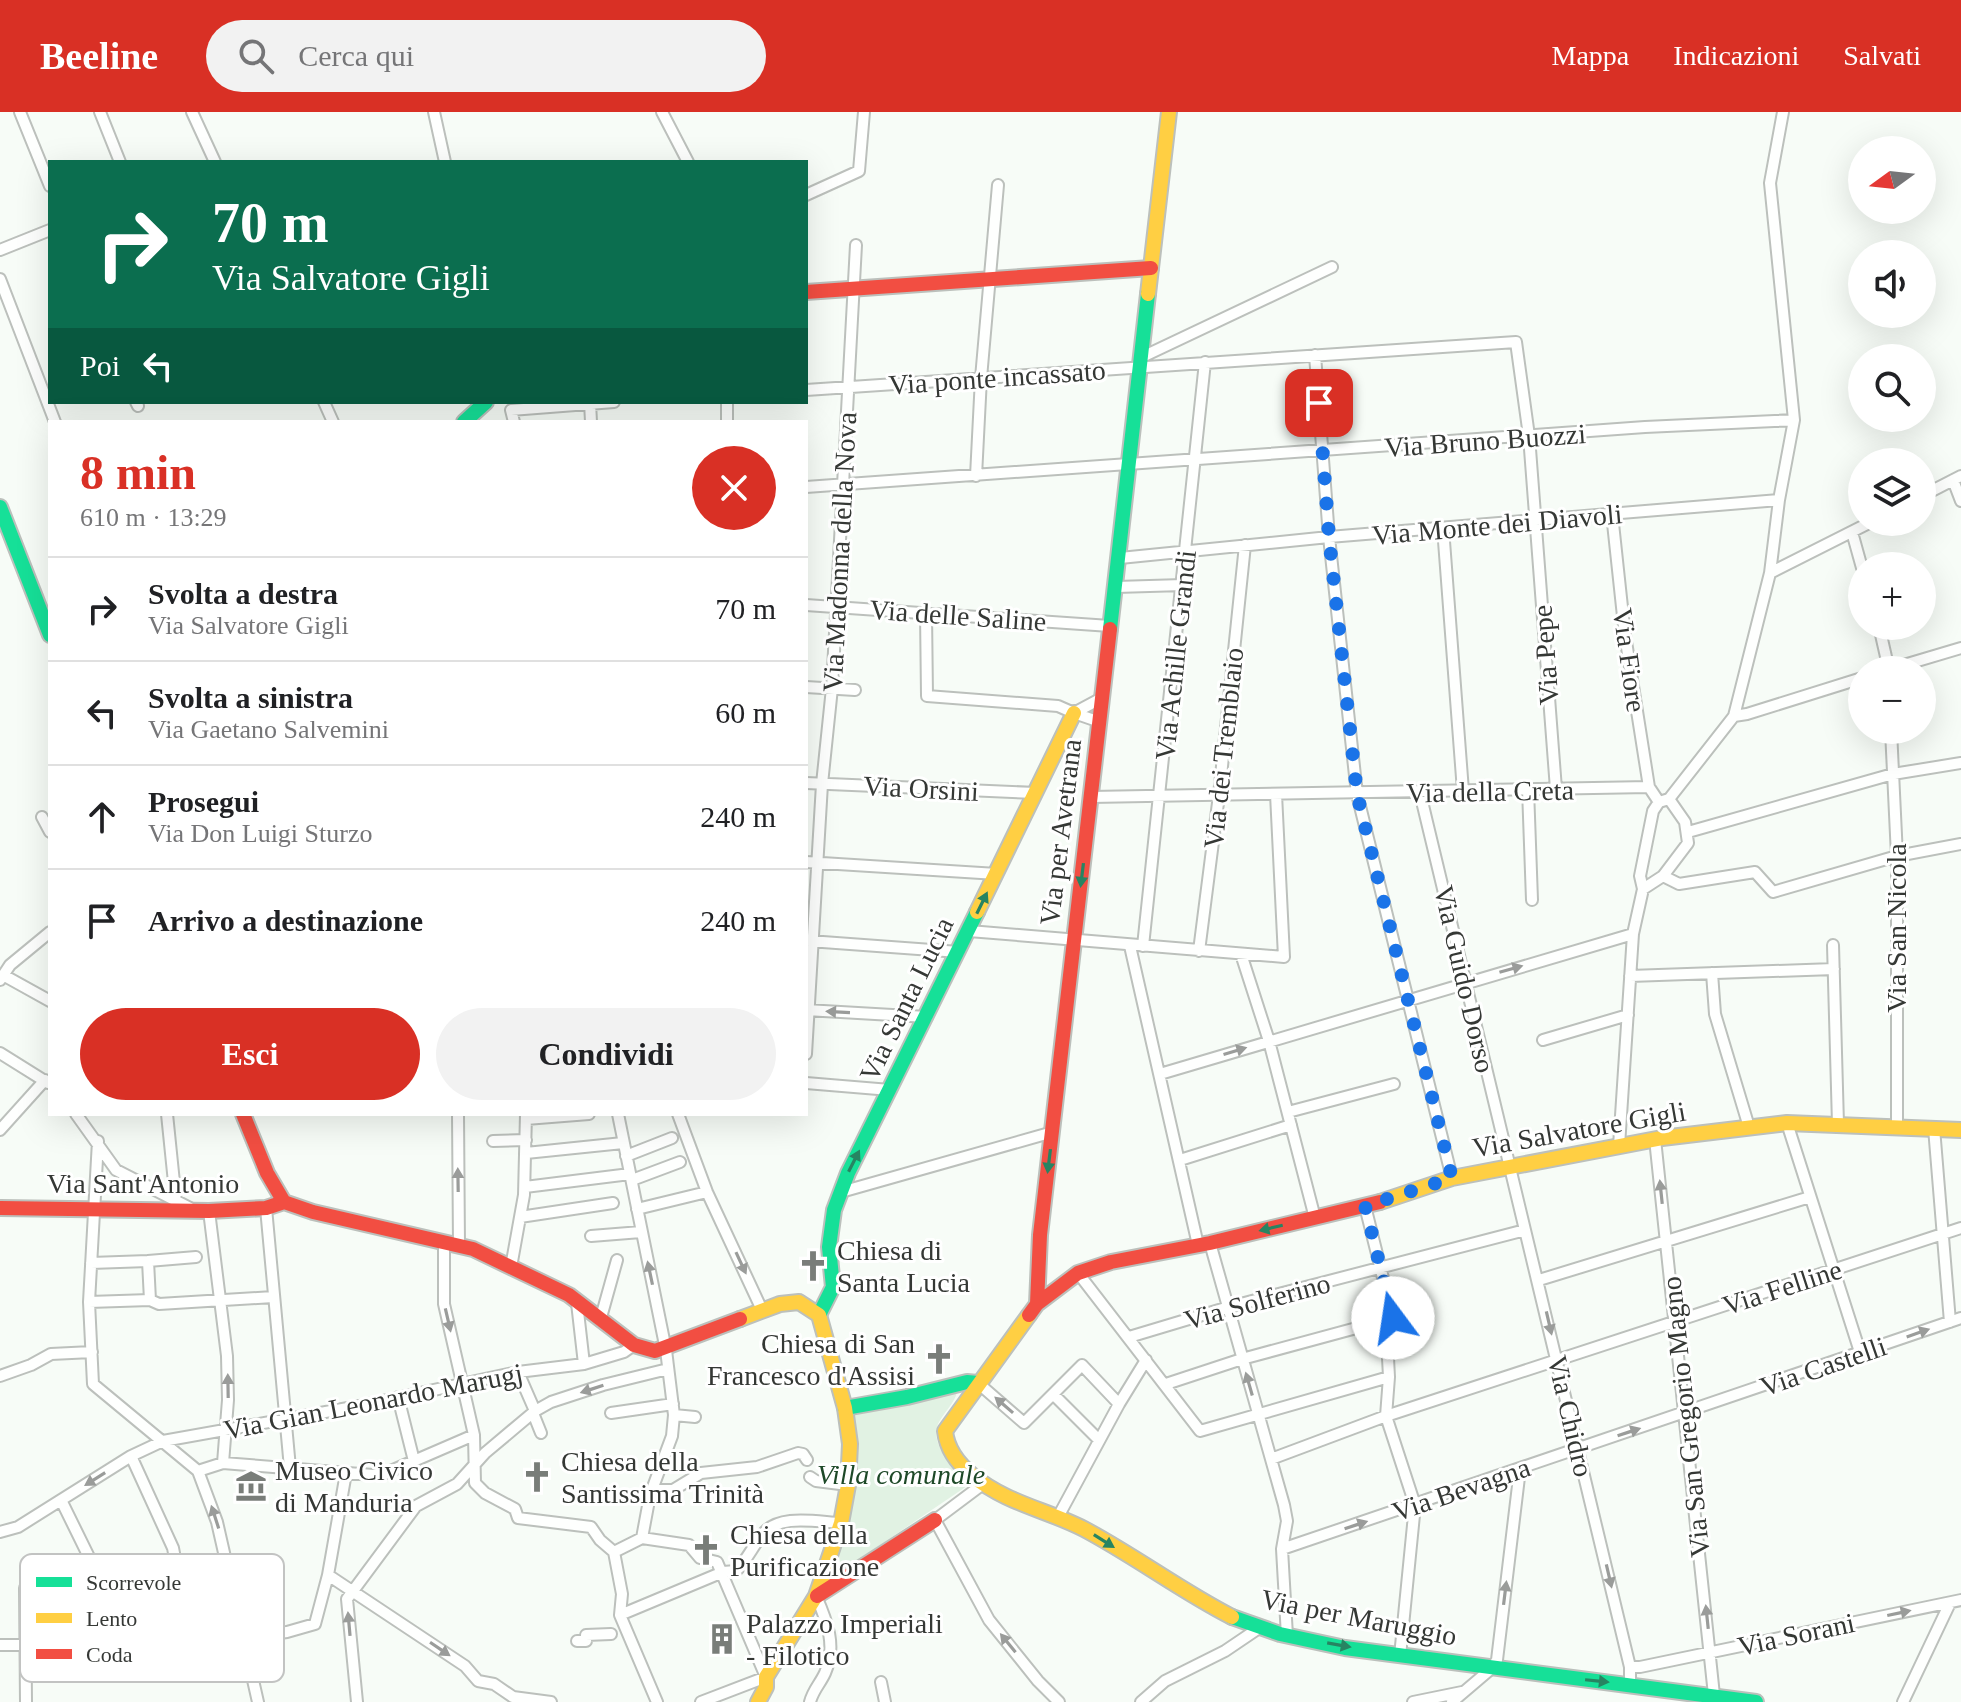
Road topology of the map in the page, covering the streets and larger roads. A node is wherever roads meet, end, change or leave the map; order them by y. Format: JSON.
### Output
{"nodes":[{"id":1,"x":20,"y":112,"type":"edge"},
{"id":2,"x":100,"y":112,"type":"edge"},
{"id":3,"x":192,"y":112,"type":"edge"},
{"id":4,"x":434,"y":112,"type":"edge"},
{"id":5,"x":662,"y":112,"type":"edge"},
{"id":6,"x":864,"y":112,"type":"edge"},
{"id":7,"x":1169,"y":112,"type":"edge"},
{"id":8,"x":1783,"y":112,"type":"edge"},
{"id":9,"x":119,"y":160,"type":"edge"},
{"id":10,"x":214,"y":160,"type":"edge"},
{"id":11,"x":445,"y":160,"type":"edge"},
{"id":12,"x":687,"y":160,"type":"edge"},
{"id":13,"x":48,"y":181,"type":"edge"},
{"id":14,"x":998,"y":185,"type":"dead end"},
{"id":15,"x":808,"y":194,"type":"edge"},
{"id":16,"x":48,"y":231,"type":"edge"},
{"id":17,"x":856,"y":245,"type":"dead end"},
{"id":18,"x":0,"y":250,"type":"edge"},
{"id":19,"x":1332,"y":267,"type":"dead end"},
{"id":20,"x":1151,"y":268,"type":"junction"},
{"id":21,"x":0,"y":279,"type":"edge"},
{"id":22,"x":991,"y":281,"type":"junction"},
{"id":23,"x":854,"y":289,"type":"junction"},
{"id":24,"x":808,"y":292,"type":"edge"},
{"id":25,"x":1516,"y":342,"type":"joint"},
{"id":26,"x":1315,"y":355,"type":"junction"},
{"id":27,"x":1205,"y":362,"type":"junction"},
{"id":28,"x":1140,"y":363,"type":"junction"},
{"id":29,"x":981,"y":378,"type":"junction"},
{"id":30,"x":849,"y":386,"type":"junction"},
{"id":31,"x":808,"y":390,"type":"edge"},
{"id":32,"x":48,"y":404,"type":"edge"},
{"id":33,"x":484,"y":404,"type":"edge"},
{"id":34,"x":579,"y":404,"type":"edge"},
{"id":35,"x":466,"y":420,"type":"edge"},
{"id":36,"x":514,"y":420,"type":"edge"},
{"id":37,"x":1794,"y":420,"type":"junction"},
{"id":38,"x":1529,"y":436,"type":"junction"},
{"id":39,"x":1322,"y":452,"type":"junction"},
{"id":40,"x":1194,"y":461,"type":"junction"},
{"id":41,"x":1128,"y":466,"type":"junction"},
{"id":42,"x":976,"y":476,"type":"junction"},
{"id":43,"x":1957,"y":478,"type":"edge"},
{"id":44,"x":842,"y":484,"type":"junction"},
{"id":45,"x":808,"y":487,"type":"edge"},
{"id":46,"x":1936,"y":489,"type":"edge"},
{"id":47,"x":1779,"y":500,"type":"junction"},
{"id":48,"x":1961,"y":501,"type":"edge"},
{"id":49,"x":0,"y":507,"type":"edge"},
{"id":50,"x":1612,"y":514,"type":"junction"},
{"id":51,"x":1535,"y":522,"type":"junction"},
{"id":52,"x":1443,"y":528,"type":"junction"},
{"id":53,"x":1848,"y":534,"type":"edge"},
{"id":54,"x":1329,"y":537,"type":"junction"},
{"id":55,"x":1245,"y":545,"type":"junction"},
{"id":56,"x":1186,"y":550,"type":"junction"},
{"id":57,"x":1120,"y":558,"type":"junction"},
{"id":58,"x":1770,"y":573,"type":"junction"},
{"id":59,"x":1183,"y":585,"type":"junction"},
{"id":60,"x":1116,"y":587,"type":"junction"},
{"id":61,"x":808,"y":605,"type":"edge"},
{"id":62,"x":837,"y":607,"type":"junction"},
{"id":63,"x":926,"y":613,"type":"junction"},
{"id":64,"x":1110,"y":626,"type":"junction"},
{"id":65,"x":48,"y":630,"type":"edge"},
{"id":66,"x":1961,"y":648,"type":"edge"},
{"id":67,"x":1934,"y":656,"type":"edge"},
{"id":68,"x":1848,"y":682,"type":"edge"},
{"id":69,"x":808,"y":687,"type":"edge"},
{"id":70,"x":832,"y":688,"type":"junction"},
{"id":71,"x":855,"y":690,"type":"dead end"},
{"id":72,"x":1102,"y":698,"type":"junction"},
{"id":73,"x":1074,"y":713,"type":"junction"},
{"id":74,"x":1734,"y":716,"type":"junction"},
{"id":75,"x":1100,"y":722,"type":"junction"},
{"id":76,"x":1892,"y":744,"type":"edge"},
{"id":77,"x":1961,"y":763,"type":"edge"},
{"id":78,"x":1893,"y":774,"type":"junction"},
{"id":79,"x":808,"y":783,"type":"edge"},
{"id":80,"x":822,"y":784,"type":"junction"},
{"id":81,"x":1649,"y":787,"type":"junction"},
{"id":82,"x":1528,"y":789,"type":"junction"},
{"id":83,"x":1556,"y":789,"type":"junction"},
{"id":84,"x":1463,"y":791,"type":"junction"},
{"id":85,"x":1036,"y":793,"type":"junction"},
{"id":86,"x":1420,"y":793,"type":"junction"},
{"id":87,"x":1276,"y":794,"type":"junction"},
{"id":88,"x":1357,"y":794,"type":"junction"},
{"id":89,"x":1219,"y":795,"type":"junction"},
{"id":90,"x":1159,"y":796,"type":"junction"},
{"id":91,"x":1091,"y":797,"type":"junction"},
{"id":92,"x":1664,"y":800,"type":"junction"},
{"id":93,"x":42,"y":817,"type":"dead end"},
{"id":94,"x":48,"y":828,"type":"edge"},
{"id":95,"x":1688,"y":832,"type":"junction"},
{"id":96,"x":1960,"y":844,"type":"edge"},
{"id":97,"x":1897,"y":856,"type":"junction"},
{"id":98,"x":1961,"y":859,"type":"edge"},
{"id":99,"x":811,"y":863,"type":"edge"},
{"id":100,"x":997,"y":874,"type":"junction"},
{"id":101,"x":1663,"y":876,"type":"junction"},
{"id":102,"x":1643,"y":889,"type":"junction"},
{"id":103,"x":1532,"y":900,"type":"dead end"},
{"id":104,"x":969,"y":931,"type":"junction"},
{"id":105,"x":48,"y":934,"type":"edge"},
{"id":106,"x":1633,"y":934,"type":"junction"},
{"id":107,"x":809,"y":941,"type":"edge"},
{"id":108,"x":1073,"y":941,"type":"junction"},
{"id":109,"x":1833,"y":945,"type":"dead end"},
{"id":110,"x":1130,"y":946,"type":"junction"},
{"id":111,"x":1143,"y":946,"type":"junction"},
{"id":112,"x":1199,"y":951,"type":"junction"},
{"id":113,"x":959,"y":952,"type":"junction"},
{"id":114,"x":1241,"y":954,"type":"junction"},
{"id":115,"x":1834,"y":969,"type":"junction"},
{"id":116,"x":1712,"y":973,"type":"junction"},
{"id":117,"x":808,"y":976,"type":"edge"},
{"id":118,"x":1630,"y":976,"type":"junction"},
{"id":119,"x":2,"y":977,"type":"edge"},
{"id":120,"x":1466,"y":982,"type":"junction"},
{"id":121,"x":1408,"y":999,"type":"junction"},
{"id":122,"x":48,"y":1000,"type":"edge"},
{"id":123,"x":808,"y":1010,"type":"edge"},
{"id":124,"x":1628,"y":1015,"type":"junction"},
{"id":125,"x":927,"y":1017,"type":"junction"},
{"id":126,"x":1543,"y":1040,"type":"dead end"},
{"id":127,"x":1269,"y":1041,"type":"junction"},
{"id":128,"x":0,"y":1053,"type":"edge"},
{"id":129,"x":1160,"y":1074,"type":"junction"},
{"id":130,"x":48,"y":1082,"type":"edge"},
{"id":131,"x":808,"y":1083,"type":"edge"},
{"id":132,"x":1394,"y":1084,"type":"dead end"},
{"id":133,"x":890,"y":1090,"type":"junction"},
{"id":134,"x":1288,"y":1112,"type":"junction"},
{"id":135,"x":78,"y":1116,"type":"edge"},
{"id":136,"x":167,"y":1116,"type":"edge"},
{"id":137,"x":244,"y":1116,"type":"edge"},
{"id":138,"x":458,"y":1116,"type":"edge"},
{"id":139,"x":547,"y":1116,"type":"edge"},
{"id":140,"x":618,"y":1116,"type":"edge"},
{"id":141,"x":679,"y":1116,"type":"edge"},
{"id":142,"x":526,"y":1117,"type":"edge"},
{"id":143,"x":1787,"y":1123,"type":"junction"},
{"id":144,"x":1838,"y":1124,"type":"junction"},
{"id":145,"x":1291,"y":1125,"type":"junction"},
{"id":146,"x":1897,"y":1126,"type":"junction"},
{"id":147,"x":1749,"y":1127,"type":"junction"},
{"id":148,"x":1934,"y":1128,"type":"junction"},
{"id":149,"x":0,"y":1130,"type":"edge"},
{"id":150,"x":1961,"y":1130,"type":"edge"},
{"id":151,"x":1053,"y":1132,"type":"junction"},
{"id":152,"x":672,"y":1138,"type":"dead end"},
{"id":153,"x":1655,"y":1139,"type":"junction"},
{"id":154,"x":526,"y":1140,"type":"junction"},
{"id":155,"x":98,"y":1141,"type":"junction"},
{"id":156,"x":493,"y":1141,"type":"dead end"},
{"id":157,"x":623,"y":1143,"type":"junction"},
{"id":158,"x":1619,"y":1146,"type":"junction"},
{"id":159,"x":526,"y":1153,"type":"junction"},
{"id":160,"x":626,"y":1156,"type":"junction"},
{"id":161,"x":1180,"y":1160,"type":"junction"},
{"id":162,"x":680,"y":1162,"type":"dead end"},
{"id":163,"x":1510,"y":1166,"type":"junction"},
{"id":164,"x":631,"y":1177,"type":"junction"},
{"id":165,"x":1452,"y":1178,"type":"junction"},
{"id":166,"x":525,"y":1187,"type":"junction"},
{"id":167,"x":707,"y":1192,"type":"junction"},
{"id":168,"x":841,"y":1192,"type":"junction"},
{"id":169,"x":1810,"y":1197,"type":"junction"},
{"id":170,"x":176,"y":1202,"type":"junction"},
{"id":171,"x":284,"y":1202,"type":"junction"},
{"id":172,"x":613,"y":1203,"type":"dead end"},
{"id":173,"x":1365,"y":1206,"type":"junction"},
{"id":174,"x":7,"y":1208,"type":"edge"},
{"id":175,"x":266,"y":1208,"type":"junction"},
{"id":176,"x":93,"y":1209,"type":"junction"},
{"id":177,"x":637,"y":1209,"type":"junction"},
{"id":178,"x":202,"y":1211,"type":"junction"},
{"id":179,"x":0,"y":1216,"type":"edge"},
{"id":180,"x":520,"y":1217,"type":"junction"},
{"id":181,"x":1315,"y":1218,"type":"junction"},
{"id":182,"x":1961,"y":1228,"type":"edge"},
{"id":183,"x":1525,"y":1230,"type":"junction"},
{"id":184,"x":641,"y":1232,"type":"junction"},
{"id":185,"x":1942,"y":1234,"type":"junction"},
{"id":186,"x":591,"y":1236,"type":"dead end"},
{"id":187,"x":1666,"y":1241,"type":"junction"},
{"id":188,"x":452,"y":1244,"type":"junction"},
{"id":189,"x":1204,"y":1244,"type":"junction"},
{"id":190,"x":196,"y":1257,"type":"dead end"},
{"id":191,"x":617,"y":1260,"type":"dead end"},
{"id":192,"x":148,"y":1261,"type":"junction"},
{"id":193,"x":91,"y":1263,"type":"junction"},
{"id":194,"x":511,"y":1267,"type":"junction"},
{"id":195,"x":1380,"y":1268,"type":"junction"},
{"id":196,"x":1833,"y":1270,"type":"junction"},
{"id":197,"x":1078,"y":1273,"type":"junction"},
{"id":198,"x":1539,"y":1280,"type":"junction"},
{"id":199,"x":273,"y":1297,"type":"junction"},
{"id":200,"x":150,"y":1300,"type":"junction"},
{"id":201,"x":221,"y":1300,"type":"junction"},
{"id":202,"x":89,"y":1302,"type":"junction"},
{"id":203,"x":577,"y":1303,"type":"junction"},
{"id":204,"x":1037,"y":1304,"type":"junction"},
{"id":205,"x":1229,"y":1307,"type":"junction"},
{"id":206,"x":762,"y":1310,"type":"junction"},
{"id":207,"x":819,"y":1315,"type":"junction"},
{"id":208,"x":1386,"y":1320,"type":"junction"},
{"id":209,"x":1956,"y":1320,"type":"edge"},
{"id":210,"x":600,"y":1321,"type":"junction"},
{"id":211,"x":1675,"y":1321,"type":"junction"},
{"id":212,"x":1129,"y":1337,"type":"junction"},
{"id":213,"x":634,"y":1345,"type":"junction"},
{"id":214,"x":666,"y":1350,"type":"junction"},
{"id":215,"x":92,"y":1352,"type":"junction"},
{"id":216,"x":1860,"y":1352,"type":"junction"},
{"id":217,"x":1242,"y":1359,"type":"junction"},
{"id":218,"x":1146,"y":1360,"type":"junction"},
{"id":219,"x":1558,"y":1362,"type":"junction"},
{"id":220,"x":584,"y":1364,"type":"junction"},
{"id":221,"x":668,"y":1369,"type":"junction"},
{"id":222,"x":518,"y":1372,"type":"junction"},
{"id":223,"x":0,"y":1376,"type":"edge"},
{"id":224,"x":1389,"y":1377,"type":"junction"},
{"id":225,"x":463,"y":1383,"type":"junction"},
{"id":226,"x":978,"y":1383,"type":"junction"},
{"id":227,"x":1166,"y":1384,"type":"junction"},
{"id":228,"x":1053,"y":1394,"type":"junction"},
{"id":229,"x":398,"y":1397,"type":"junction"},
{"id":230,"x":1119,"y":1404,"type":"junction"},
{"id":231,"x":845,"y":1408,"type":"junction"},
{"id":232,"x":673,"y":1410,"type":"junction"},
{"id":233,"x":534,"y":1412,"type":"junction"},
{"id":234,"x":611,"y":1413,"type":"dead end"},
{"id":235,"x":1258,"y":1413,"type":"junction"},
{"id":236,"x":1685,"y":1414,"type":"junction"},
{"id":237,"x":1386,"y":1416,"type":"junction"},
{"id":238,"x":695,"y":1417,"type":"dead end"},
{"id":239,"x":285,"y":1420,"type":"junction"},
{"id":240,"x":224,"y":1430,"type":"junction"},
{"id":241,"x":541,"y":1433,"type":"dead end"},
{"id":242,"x":474,"y":1435,"type":"junction"},
{"id":243,"x":1099,"y":1440,"type":"junction"},
{"id":244,"x":163,"y":1441,"type":"junction"},
{"id":245,"x":1578,"y":1449,"type":"junction"},
{"id":246,"x":131,"y":1456,"type":"junction"},
{"id":247,"x":802,"y":1456,"type":"dead end"},
{"id":248,"x":1271,"y":1459,"type":"junction"},
{"id":249,"x":414,"y":1461,"type":"junction"},
{"id":250,"x":223,"y":1463,"type":"junction"},
{"id":251,"x":473,"y":1466,"type":"junction"},
{"id":252,"x":290,"y":1468,"type":"junction"},
{"id":253,"x":1520,"y":1469,"type":"junction"},
{"id":254,"x":198,"y":1471,"type":"junction"},
{"id":255,"x":346,"y":1473,"type":"junction"},
{"id":256,"x":810,"y":1477,"type":"dead end"},
{"id":257,"x":983,"y":1484,"type":"junction"},
{"id":258,"x":848,"y":1485,"type":"junction"},
{"id":259,"x":653,"y":1490,"type":"junction"},
{"id":260,"x":61,"y":1500,"type":"junction"},
{"id":261,"x":1415,"y":1505,"type":"junction"},
{"id":262,"x":1058,"y":1517,"type":"junction"},
{"id":263,"x":935,"y":1520,"type":"junction"},
{"id":264,"x":841,"y":1523,"type":"junction"},
{"id":265,"x":0,"y":1532,"type":"edge"},
{"id":266,"x":642,"y":1538,"type":"junction"},
{"id":267,"x":1282,"y":1549,"type":"junction"},
{"id":268,"x":614,"y":1552,"type":"junction"},
{"id":269,"x":88,"y":1554,"type":"edge"},
{"id":270,"x":174,"y":1554,"type":"edge"},
{"id":271,"x":224,"y":1554,"type":"edge"},
{"id":272,"x":829,"y":1559,"type":"junction"},
{"id":273,"x":723,"y":1572,"type":"junction"},
{"id":274,"x":328,"y":1575,"type":"junction"},
{"id":275,"x":847,"y":1575,"type":"junction"},
{"id":276,"x":352,"y":1591,"type":"junction"},
{"id":277,"x":816,"y":1596,"type":"junction"},
{"id":278,"x":1956,"y":1602,"type":"edge"},
{"id":279,"x":620,"y":1615,"type":"junction"},
{"id":280,"x":1259,"y":1628,"type":"junction"},
{"id":281,"x":284,"y":1632,"type":"edge"},
{"id":282,"x":611,"y":1634,"type":"dead end"},
{"id":283,"x":1287,"y":1636,"type":"junction"},
{"id":284,"x":577,"y":1641,"type":"dead end"},
{"id":285,"x":1711,"y":1651,"type":"junction"},
{"id":286,"x":1400,"y":1656,"type":"junction"},
{"id":287,"x":1630,"y":1667,"type":"junction"},
{"id":288,"x":1492,"y":1668,"type":"junction"},
{"id":289,"x":766,"y":1677,"type":"junction"},
{"id":290,"x":26,"y":1682,"type":"edge"},
{"id":291,"x":253,"y":1682,"type":"edge"},
{"id":292,"x":881,"y":1682,"type":"dead end"},
{"id":293,"x":1630,"y":1685,"type":"junction"},
{"id":294,"x":1464,"y":1691,"type":"junction"},
{"id":295,"x":1714,"y":1695,"type":"junction"},
{"id":296,"x":26,"y":1702,"type":"edge"},
{"id":297,"x":258,"y":1702,"type":"edge"},
{"id":298,"x":357,"y":1702,"type":"edge"},
{"id":299,"x":551,"y":1702,"type":"edge"},
{"id":300,"x":657,"y":1702,"type":"edge"},
{"id":301,"x":701,"y":1702,"type":"edge"},
{"id":302,"x":758,"y":1702,"type":"edge"},
{"id":303,"x":810,"y":1702,"type":"edge"},
{"id":304,"x":885,"y":1702,"type":"edge"},
{"id":305,"x":1059,"y":1702,"type":"edge"},
{"id":306,"x":1141,"y":1702,"type":"edge"},
{"id":307,"x":1413,"y":1702,"type":"edge"},
{"id":308,"x":1452,"y":1702,"type":"edge"},
{"id":309,"x":1756,"y":1702,"type":"edge"},
{"id":310,"x":1903,"y":1702,"type":"edge"}],
"edges":[{"from":1,"to":13,"type":"street"},
{"from":2,"to":9,"type":"street"},
{"from":3,"to":10,"type":"street"},
{"from":4,"to":11,"type":"street"},
{"from":5,"to":12,"type":"street"},
{"from":6,"to":15,"type":"street"},
{"from":7,"to":20,"type":"street","name":"Via per Avetrana"},
{"from":8,"to":37,"type":"street"},
{"from":14,"to":22,"type":"street"},
{"from":16,"to":18,"type":"street"},
{"from":17,"to":23,"type":"street","name":"Via Madonna della Nova"},
{"from":19,"to":28,"type":"street"},
{"from":20,"to":22,"type":"street"},
{"from":20,"to":28,"type":"street","name":"Via per Avetrana"},
{"from":21,"to":32,"type":"street"},
{"from":22,"to":23,"type":"street"},
{"from":22,"to":29,"type":"street"},
{"from":23,"to":24,"type":"street"},
{"from":23,"to":30,"type":"street","name":"Via Madonna della Nova"},
{"from":25,"to":26,"type":"street","name":"Via ponte incassato"},
{"from":25,"to":38,"type":"street","name":"Via Pepe"},
{"from":26,"to":27,"type":"street","name":"Via ponte incassato"},
{"from":26,"to":39,"type":"street"},
{"from":27,"to":28,"type":"street","name":"Via ponte incassato"},
{"from":27,"to":40,"type":"street","name":"Via Achille Grandi"},
{"from":28,"to":29,"type":"street","name":"Via ponte incassato"},
{"from":28,"to":41,"type":"street","name":"Via per Avetrana"},
{"from":29,"to":30,"type":"street","name":"Via ponte incassato"},
{"from":29,"to":42,"type":"street"},
{"from":30,"to":31,"type":"street","name":"Via ponte incassato"},
{"from":30,"to":44,"type":"street","name":"Via Madonna della Nova"},
{"from":33,"to":35,"type":"street"},
{"from":34,"to":36,"type":"street"},
{"from":37,"to":38,"type":"street","name":"Via Bruno Buozzi"},
{"from":37,"to":47,"type":"street"},
{"from":38,"to":39,"type":"street","name":"Via Bruno Buozzi"},
{"from":38,"to":51,"type":"street","name":"Via Pepe"},
{"from":39,"to":40,"type":"street","name":"Via Bruno Buozzi"},
{"from":39,"to":54,"type":"street"},
{"from":40,"to":41,"type":"street","name":"Via Bruno Buozzi"},
{"from":40,"to":56,"type":"street","name":"Via Achille Grandi"},
{"from":41,"to":42,"type":"street","name":"Via Bruno Buozzi"},
{"from":41,"to":57,"type":"street","name":"Via per Avetrana"},
{"from":42,"to":44,"type":"street","name":"Via Bruno Buozzi"},
{"from":43,"to":46,"type":"street"},
{"from":43,"to":48,"type":"street"},
{"from":44,"to":45,"type":"street","name":"Via Bruno Buozzi"},
{"from":44,"to":62,"type":"street","name":"Via Madonna della Nova"},
{"from":47,"to":50,"type":"street","name":"Via Monte dei Diavoli"},
{"from":47,"to":58,"type":"street"},
{"from":49,"to":65,"type":"street"},
{"from":50,"to":51,"type":"street","name":"Via Monte dei Diavoli"},
{"from":50,"to":81,"type":"street","name":"Via Fiore"},
{"from":51,"to":52,"type":"street","name":"Via Monte dei Diavoli"},
{"from":51,"to":83,"type":"street","name":"Via Pepe"},
{"from":52,"to":54,"type":"street","name":"Via Monte dei Diavoli"},
{"from":52,"to":84,"type":"street"},
{"from":53,"to":58,"type":"street"},
{"from":54,"to":55,"type":"street","name":"Via Monte dei Diavoli"},
{"from":54,"to":88,"type":"street"},
{"from":55,"to":56,"type":"street","name":"Via Monte dei Diavoli"},
{"from":55,"to":89,"type":"street","name":"Via dei Tremblaio"},
{"from":56,"to":57,"type":"street","name":"Via Monte dei Diavoli"},
{"from":56,"to":59,"type":"street","name":"Via Achille Grandi"},
{"from":57,"to":60,"type":"street","name":"Via per Avetrana"},
{"from":58,"to":74,"type":"street"},
{"from":59,"to":60,"type":"street"},
{"from":59,"to":90,"type":"street","name":"Via Achille Grandi"},
{"from":60,"to":64,"type":"street","name":"Via per Avetrana"},
{"from":61,"to":62,"type":"street","name":"Via delle Saline"},
{"from":62,"to":63,"type":"street","name":"Via delle Saline"},
{"from":62,"to":70,"type":"street","name":"Via Madonna della Nova"},
{"from":63,"to":64,"type":"street","name":"Via delle Saline"},
{"from":63,"to":73,"type":"street"},
{"from":64,"to":72,"type":"street","name":"Via per Avetrana"},
{"from":66,"to":67,"type":"street"},
{"from":68,"to":74,"type":"street"},
{"from":69,"to":70,"type":"street"},
{"from":70,"to":71,"type":"street"},
{"from":70,"to":80,"type":"street","name":"Via Madonna della Nova"},
{"from":72,"to":73,"type":"street"},
{"from":72,"to":75,"type":"street","name":"Via per Avetrana"},
{"from":73,"to":75,"type":"street"},
{"from":73,"to":85,"type":"street","name":"Via Santa Lucia"},
{"from":74,"to":92,"type":"street"},
{"from":75,"to":91,"type":"street","name":"Via per Avetrana"},
{"from":76,"to":78,"type":"street","name":"Via San Nicola"},
{"from":77,"to":78,"type":"street"},
{"from":78,"to":95,"type":"street"},
{"from":78,"to":97,"type":"street","name":"Via San Nicola"},
{"from":79,"to":80,"type":"street","name":"Via Orsini"},
{"from":80,"to":85,"type":"street","name":"Via Orsini"},
{"from":80,"to":99,"type":"street","name":"Via Madonna della Nova"},
{"from":81,"to":83,"type":"street","name":"Via della Creta"},
{"from":81,"to":92,"type":"street","name":"Via Fiore"},
{"from":82,"to":83,"type":"street","name":"Via della Creta"},
{"from":82,"to":84,"type":"street","name":"Via della Creta"},
{"from":82,"to":103,"type":"street"},
{"from":84,"to":86,"type":"street","name":"Via della Creta"},
{"from":85,"to":100,"type":"street","name":"Via Santa Lucia"},
{"from":86,"to":88,"type":"street","name":"Via della Creta"},
{"from":86,"to":120,"type":"street","name":"Via Guido Dorso"},
{"from":87,"to":88,"type":"street","name":"Via della Creta"},
{"from":87,"to":89,"type":"street","name":"Via della Creta"},
{"from":87,"to":114,"type":"street"},
{"from":88,"to":121,"type":"street"},
{"from":89,"to":90,"type":"street","name":"Via della Creta"},
{"from":89,"to":112,"type":"street","name":"Via dei Tremblaio"},
{"from":90,"to":91,"type":"street","name":"Via della Creta"},
{"from":90,"to":111,"type":"street","name":"Via Achille Grandi"},
{"from":91,"to":108,"type":"street","name":"Via per Avetrana","one_way":true},
{"from":92,"to":95,"type":"street","name":"Via Fiore"},
{"from":92,"to":102,"type":"street"},
{"from":93,"to":94,"type":"street"},
{"from":95,"to":101,"type":"street"},
{"from":96,"to":97,"type":"street"},
{"from":96,"to":98,"type":"street"},
{"from":97,"to":101,"type":"street"},
{"from":97,"to":146,"type":"street","name":"Via San Nicola"},
{"from":99,"to":100,"type":"street"},
{"from":99,"to":107,"type":"street","name":"Via Madonna della Nova"},
{"from":104,"to":100,"type":"street","name":"Via Santa Lucia","one_way":true},
{"from":101,"to":102,"type":"street"},
{"from":102,"to":106,"type":"street"},
{"from":104,"to":108,"type":"street"},
{"from":104,"to":113,"type":"street","name":"Via Santa Lucia"},
{"from":105,"to":119,"type":"street"},
{"from":106,"to":118,"type":"street"},
{"from":120,"to":106,"type":"street","one_way":true},
{"from":107,"to":113,"type":"street"},
{"from":107,"to":117,"type":"street","name":"Via Madonna della Nova"},
{"from":108,"to":110,"type":"street"},
{"from":108,"to":151,"type":"street","name":"Via per Avetrana"},
{"from":109,"to":115,"type":"street"},
{"from":110,"to":111,"type":"street"},
{"from":110,"to":129,"type":"street"},
{"from":111,"to":112,"type":"street"},
{"from":112,"to":114,"type":"street"},
{"from":113,"to":125,"type":"street","name":"Via Santa Lucia"},
{"from":114,"to":127,"type":"street"},
{"from":115,"to":116,"type":"street"},
{"from":115,"to":144,"type":"street"},
{"from":116,"to":118,"type":"street"},
{"from":116,"to":147,"type":"street"},
{"from":118,"to":124,"type":"street"},
{"from":119,"to":122,"type":"street"},
{"from":120,"to":121,"type":"street"},
{"from":120,"to":163,"type":"street","name":"Via Guido Dorso"},
{"from":121,"to":127,"type":"street"},
{"from":121,"to":165,"type":"street"},
{"from":125,"to":123,"type":"street","one_way":true},
{"from":124,"to":126,"type":"street"},
{"from":124,"to":158,"type":"street"},
{"from":125,"to":133,"type":"street","name":"Via Santa Lucia"},
{"from":129,"to":127,"type":"street","one_way":true},
{"from":127,"to":134,"type":"street"},
{"from":128,"to":130,"type":"street"},
{"from":129,"to":161,"type":"street"},
{"from":130,"to":149,"type":"street"},
{"from":131,"to":133,"type":"street"},
{"from":132,"to":134,"type":"street"},
{"from":168,"to":133,"type":"street","name":"Via Santa Lucia","one_way":true},
{"from":134,"to":145,"type":"street"},
{"from":135,"to":155,"type":"street"},
{"from":136,"to":170,"type":"street"},
{"from":137,"to":171,"type":"street"},
{"from":188,"to":138,"type":"street","one_way":true},
{"from":139,"to":142,"type":"street"},
{"from":140,"to":157,"type":"street"},
{"from":141,"to":167,"type":"street"},
{"from":142,"to":154,"type":"street"},
{"from":143,"to":144,"type":"street","name":"Via Salvatore Gigli"},
{"from":143,"to":147,"type":"street","name":"Via Salvatore Gigli"},
{"from":143,"to":169,"type":"street"},
{"from":144,"to":146,"type":"street","name":"Via Salvatore Gigli"},
{"from":145,"to":161,"type":"street"},
{"from":145,"to":181,"type":"street"},
{"from":146,"to":148,"type":"street","name":"Via Salvatore Gigli"},
{"from":147,"to":153,"type":"street","name":"Via Salvatore Gigli"},
{"from":148,"to":150,"type":"street","name":"Via Salvatore Gigli"},
{"from":148,"to":185,"type":"street"},
{"from":151,"to":168,"type":"street"},
{"from":151,"to":204,"type":"street","name":"Via per Avetrana","one_way":true},
{"from":152,"to":160,"type":"street"},
{"from":153,"to":158,"type":"street","name":"Via Salvatore Gigli"},
{"from":187,"to":153,"type":"street","name":"Via San Gregorio Magno","one_way":true},
{"from":154,"to":156,"type":"street"},
{"from":154,"to":159,"type":"street"},
{"from":155,"to":170,"type":"street"},
{"from":155,"to":176,"type":"street"},
{"from":157,"to":159,"type":"street"},
{"from":157,"to":160,"type":"street"},
{"from":158,"to":163,"type":"street","name":"Via Salvatore Gigli"},
{"from":159,"to":166,"type":"street"},
{"from":160,"to":164,"type":"street"},
{"from":161,"to":189,"type":"street"},
{"from":162,"to":164,"type":"street"},
{"from":163,"to":165,"type":"street","name":"Via Salvatore Gigli"},
{"from":163,"to":183,"type":"street","name":"Via Chidro"},
{"from":164,"to":166,"type":"street"},
{"from":164,"to":177,"type":"street"},
{"from":165,"to":173,"type":"street","name":"Via Salvatore Gigli"},
{"from":166,"to":180,"type":"street"},
{"from":167,"to":177,"type":"street"},
{"from":167,"to":206,"type":"street","one_way":true},
{"from":168,"to":207,"type":"street","name":"Via Santa Lucia"},
{"from":169,"to":187,"type":"street"},
{"from":169,"to":196,"type":"street"},
{"from":170,"to":178,"type":"street"},
{"from":171,"to":175,"type":"street","name":"Via Sant'Antonio"},
{"from":171,"to":188,"type":"street"},
{"from":172,"to":180,"type":"street"},
{"from":173,"to":181,"type":"street","name":"Via Salvatore Gigli"},
{"from":173,"to":195,"type":"street"},
{"from":174,"to":176,"type":"street","name":"Via Sant'Antonio"},
{"from":174,"to":179,"type":"street"},
{"from":175,"to":178,"type":"street","name":"Via Sant'Antonio"},
{"from":175,"to":199,"type":"street"},
{"from":176,"to":178,"type":"street","name":"Via Sant'Antonio"},
{"from":176,"to":193,"type":"street"},
{"from":177,"to":184,"type":"street"},
{"from":178,"to":201,"type":"street"},
{"from":180,"to":194,"type":"street"},
{"from":181,"to":189,"type":"street","name":"Via Salvatore Gigli","one_way":true},
{"from":182,"to":185,"type":"street","name":"Via Felline"},
{"from":183,"to":195,"type":"street","name":"Via Solferino"},
{"from":183,"to":198,"type":"street","name":"Via Chidro"},
{"from":184,"to":186,"type":"street"},
{"from":214,"to":184,"type":"street","one_way":true},
{"from":185,"to":196,"type":"street","name":"Via Felline"},
{"from":185,"to":209,"type":"street"},
{"from":187,"to":198,"type":"street"},
{"from":187,"to":211,"type":"street","name":"Via San Gregorio Magno"},
{"from":188,"to":194,"type":"street"},
{"from":188,"to":225,"type":"street","one_way":true},
{"from":189,"to":197,"type":"street","name":"Via Salvatore Gigli"},
{"from":189,"to":205,"type":"street"},
{"from":190,"to":192,"type":"street"},
{"from":191,"to":210,"type":"street"},
{"from":192,"to":193,"type":"street"},
{"from":192,"to":200,"type":"street"},
{"from":193,"to":202,"type":"street"},
{"from":194,"to":203,"type":"street"},
{"from":195,"to":205,"type":"street","name":"Via Solferino"},
{"from":195,"to":208,"type":"street"},
{"from":196,"to":211,"type":"street","name":"Via Felline"},
{"from":196,"to":216,"type":"street"},
{"from":197,"to":204,"type":"street","name":"Via Salvatore Gigli"},
{"from":197,"to":212,"type":"street"},
{"from":198,"to":219,"type":"street","name":"Via Chidro","one_way":true},
{"from":199,"to":201,"type":"street"},
{"from":199,"to":239,"type":"street"},
{"from":200,"to":201,"type":"street"},
{"from":200,"to":202,"type":"street"},
{"from":240,"to":201,"type":"street","one_way":true},
{"from":202,"to":215,"type":"street"},
{"from":203,"to":210,"type":"street"},
{"from":203,"to":220,"type":"street"},
{"from":204,"to":226,"type":"street"},
{"from":205,"to":212,"type":"street","name":"Via Solferino"},
{"from":205,"to":217,"type":"street"},
{"from":206,"to":207,"type":"street"},
{"from":206,"to":214,"type":"street"},
{"from":207,"to":231,"type":"street"},
{"from":208,"to":217,"type":"street"},
{"from":208,"to":224,"type":"street"},
{"from":216,"to":209,"type":"street","name":"Via Castelli","one_way":true},
{"from":210,"to":213,"type":"street"},
{"from":211,"to":219,"type":"street","name":"Via Felline"},
{"from":211,"to":236,"type":"street","name":"Via San Gregorio Magno"},
{"from":212,"to":218,"type":"street"},
{"from":213,"to":214,"type":"street"},
{"from":213,"to":220,"type":"street","name":"Via Gian Leonardo Marugj"},
{"from":214,"to":221,"type":"street"},
{"from":215,"to":223,"type":"street"},
{"from":215,"to":244,"type":"street"},
{"from":216,"to":236,"type":"street","name":"Via Castelli"},
{"from":217,"to":227,"type":"street"},
{"from":235,"to":217,"type":"street","one_way":true},
{"from":218,"to":227,"type":"street"},
{"from":218,"to":230,"type":"street"},
{"from":219,"to":237,"type":"street","name":"Via Felline"},
{"from":219,"to":245,"type":"street","name":"Via Chidro"},
{"from":220,"to":222,"type":"street","name":"Via Gian Leonardo Marugj"},
{"from":221,"to":232,"type":"street"},
{"from":221,"to":233,"type":"street","one_way":true},
{"from":222,"to":225,"type":"street","name":"Via Gian Leonardo Marugj"},
{"from":222,"to":233,"type":"street"},
{"from":224,"to":235,"type":"street"},
{"from":224,"to":237,"type":"street"},
{"from":225,"to":229,"type":"street","name":"Via Gian Leonardo Marugj"},
{"from":225,"to":242,"type":"street"},
{"from":228,"to":226,"type":"street","one_way":true},
{"from":226,"to":231,"type":"street"},
{"from":226,"to":257,"type":"street","name":"Via per Maruggio"},
{"from":227,"to":235,"type":"street"},
{"from":228,"to":230,"type":"street"},
{"from":228,"to":243,"type":"street"},
{"from":229,"to":239,"type":"street","name":"Via Gian Leonardo Marugj"},
{"from":229,"to":249,"type":"street"},
{"from":230,"to":243,"type":"street"},
{"from":231,"to":258,"type":"street"},
{"from":232,"to":234,"type":"street"},
{"from":232,"to":238,"type":"street"},
{"from":232,"to":259,"type":"street"},
{"from":233,"to":241,"type":"street"},
{"from":233,"to":251,"type":"street"},
{"from":235,"to":248,"type":"street"},
{"from":245,"to":236,"type":"street","name":"Via Bevagna","one_way":true},
{"from":285,"to":236,"type":"street","name":"Via San Gregorio Magno","one_way":true},
{"from":237,"to":248,"type":"street","name":"Via Felline"},
{"from":237,"to":261,"type":"street"},
{"from":239,"to":240,"type":"street","name":"Via Gian Leonardo Marugj"},
{"from":239,"to":252,"type":"street"},
{"from":240,"to":244,"type":"street","name":"Via Gian Leonardo Marugj"},
{"from":240,"to":250,"type":"street"},
{"from":242,"to":249,"type":"street"},
{"from":242,"to":251,"type":"street"},
{"from":243,"to":262,"type":"street"},
{"from":244,"to":246,"type":"street","name":"Via Gian Leonardo Marugj"},
{"from":244,"to":254,"type":"street"},
{"from":245,"to":253,"type":"street","name":"Via Bevagna"},
{"from":245,"to":287,"type":"street","name":"Via Chidro","one_way":true},
{"from":246,"to":260,"type":"street","name":"Via Gian Leonardo Marugj","one_way":true},
{"from":246,"to":270,"type":"street"},
{"from":247,"to":259,"type":"street"},
{"from":248,"to":267,"type":"street"},
{"from":249,"to":255,"type":"street"},
{"from":250,"to":252,"type":"street"},
{"from":250,"to":254,"type":"street"},
{"from":251,"to":268,"type":"street"},
{"from":251,"to":276,"type":"street"},
{"from":252,"to":255,"type":"street"},
{"from":253,"to":261,"type":"street","name":"Via Bevagna"},
{"from":288,"to":253,"type":"street","one_way":true},
{"from":271,"to":254,"type":"street","one_way":true},
{"from":255,"to":274,"type":"street"},
{"from":256,"to":258,"type":"street"},
{"from":257,"to":262,"type":"street","name":"Via per Maruggio"},
{"from":257,"to":263,"type":"street"},
{"from":258,"to":264,"type":"street"},
{"from":259,"to":266,"type":"street"},
{"from":260,"to":265,"type":"street","name":"Via Gian Leonardo Marugj"},
{"from":260,"to":269,"type":"street"},
{"from":267,"to":261,"type":"street","name":"Via Bevagna","one_way":true},
{"from":261,"to":286,"type":"street"},
{"from":262,"to":280,"type":"street","name":"Via per Maruggio","one_way":true},
{"from":263,"to":275,"type":"street"},
{"from":305,"to":263,"type":"street","one_way":true},
{"from":264,"to":272,"type":"street"},
{"from":264,"to":273,"type":"street"},
{"from":266,"to":268,"type":"street"},
{"from":266,"to":273,"type":"street"},
{"from":267,"to":283,"type":"street"},
{"from":268,"to":279,"type":"street"},
{"from":272,"to":275,"type":"street"},
{"from":272,"to":277,"type":"street"},
{"from":273,"to":279,"type":"street"},
{"from":273,"to":289,"type":"street"},
{"from":274,"to":276,"type":"street"},
{"from":274,"to":281,"type":"street"},
{"from":275,"to":277,"type":"street"},
{"from":298,"to":276,"type":"street","one_way":true},
{"from":276,"to":299,"type":"street","one_way":true},
{"from":277,"to":289,"type":"street"},
{"from":277,"to":303,"type":"street"},
{"from":285,"to":278,"type":"street","name":"Via Sorani","one_way":true},
{"from":278,"to":310,"type":"street"},
{"from":279,"to":300,"type":"street"},
{"from":280,"to":283,"type":"street","name":"Via per Maruggio"},
{"from":280,"to":306,"type":"street"},
{"from":282,"to":284,"type":"street"},
{"from":283,"to":286,"type":"street","name":"Via per Maruggio","one_way":true},
{"from":285,"to":287,"type":"street","name":"Via Sorani"},
{"from":285,"to":295,"type":"street","name":"Via San Gregorio Magno"},
{"from":286,"to":288,"type":"street","name":"Via per Maruggio"},
{"from":287,"to":293,"type":"street","name":"Via Chidro"},
{"from":288,"to":293,"type":"street","name":"Via per Maruggio","one_way":true},
{"from":288,"to":294,"type":"street"},
{"from":289,"to":301,"type":"street"},
{"from":289,"to":302,"type":"street"},
{"from":290,"to":296,"type":"street"},
{"from":291,"to":297,"type":"street"},
{"from":292,"to":304,"type":"street"},
{"from":293,"to":295,"type":"street","name":"Via per Maruggio"},
{"from":294,"to":307,"type":"street"},
{"from":294,"to":308,"type":"street"},
{"from":295,"to":309,"type":"street","name":"Via per Maruggio"}]}
